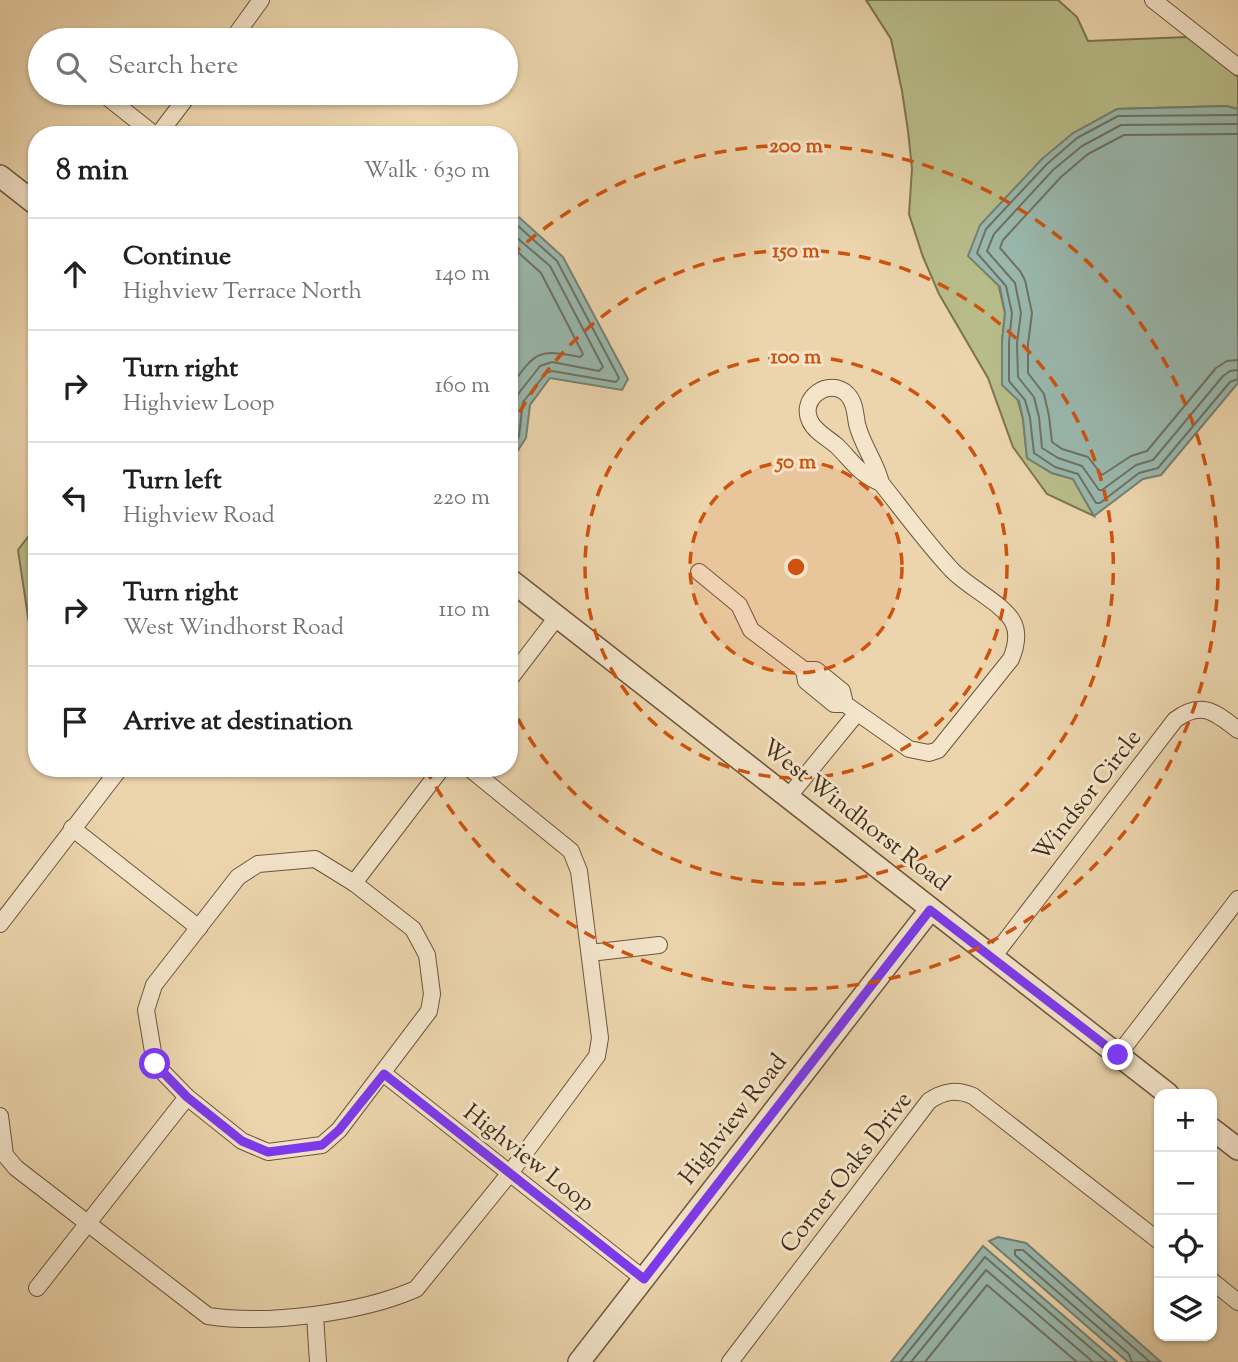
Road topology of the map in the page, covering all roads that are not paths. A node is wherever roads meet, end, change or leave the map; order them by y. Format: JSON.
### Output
{"nodes":[{"id":1,"x":261,"y":0,"type":"edge"},
{"id":2,"x":1153,"y":0,"type":"edge"},
{"id":3,"x":241,"y":28,"type":"edge"},
{"id":4,"x":1238,"y":67,"type":"edge"},
{"id":5,"x":117,"y":105,"type":"edge"},
{"id":6,"x":181,"y":105,"type":"edge"},
{"id":7,"x":144,"y":126,"type":"edge"},
{"id":8,"x":164,"y":126,"type":"edge"},
{"id":9,"x":0,"y":176,"type":"edge"},
{"id":10,"x":28,"y":198,"type":"edge"},
{"id":11,"x":881,"y":483,"type":"junction"},
{"id":12,"x":699,"y":572,"type":"dead end"},
{"id":13,"x":518,"y":586,"type":"edge"},
{"id":14,"x":557,"y":617,"type":"junction"},
{"id":15,"x":518,"y":668,"type":"edge"},
{"id":16,"x":851,"y":708,"type":"junction"},
{"id":17,"x":1238,"y":730,"type":"edge"},
{"id":18,"x":113,"y":777,"type":"edge"},
{"id":19,"x":435,"y":777,"type":"edge"},
{"id":20,"x":480,"y":777,"type":"edge"},
{"id":21,"x":789,"y":796,"type":"junction"},
{"id":22,"x":72,"y":828,"type":"junction"},
{"id":23,"x":354,"y":883,"type":"junction"},
{"id":24,"x":1238,"y":899,"type":"edge"},
{"id":25,"x":930,"y":910,"type":"junction"},
{"id":26,"x":0,"y":924,"type":"edge"},
{"id":27,"x":198,"y":928,"type":"junction"},
{"id":28,"x":659,"y":945,"type":"dead end"},
{"id":29,"x":590,"y":953,"type":"junction"},
{"id":30,"x":993,"y":957,"type":"junction"},
{"id":31,"x":1118,"y":1055,"type":"junction"},
{"id":32,"x":384,"y":1074,"type":"junction"},
{"id":33,"x":1162,"y":1089,"type":"edge"},
{"id":34,"x":187,"y":1097,"type":"junction"},
{"id":35,"x":0,"y":1116,"type":"edge"},
{"id":36,"x":1217,"y":1133,"type":"edge"},
{"id":37,"x":1238,"y":1149,"type":"edge"},
{"id":38,"x":510,"y":1173,"type":"junction"},
{"id":39,"x":88,"y":1224,"type":"junction"},
{"id":40,"x":1154,"y":1237,"type":"edge"},
{"id":41,"x":644,"y":1279,"type":"junction"},
{"id":42,"x":1217,"y":1285,"type":"edge"},
{"id":43,"x":37,"y":1288,"type":"dead end"},
{"id":44,"x":1238,"y":1301,"type":"edge"},
{"id":45,"x":315,"y":1315,"type":"junction"},
{"id":46,"x":318,"y":1362,"type":"edge"},
{"id":47,"x":579,"y":1362,"type":"edge"},
{"id":48,"x":730,"y":1362,"type":"edge"}],
"edges":[{"from":1,"to":3,"type":"street"},
{"from":2,"to":4,"type":"street"},
{"from":5,"to":7,"type":"street"},
{"from":6,"to":8,"type":"street"},
{"from":9,"to":10,"type":"street"},
{"from":11,"to":11,"type":"street"},
{"from":11,"to":16,"type":"street"},
{"from":12,"to":16,"type":"street"},
{"from":13,"to":14,"type":"street","name":"West Windhorst Road"},
{"from":14,"to":15,"type":"street"},
{"from":14,"to":21,"type":"street","name":"West Windhorst Road"},
{"from":16,"to":21,"type":"street"},
{"from":17,"to":30,"type":"street","name":"Windsor Circle"},
{"from":18,"to":22,"type":"street"},
{"from":19,"to":23,"type":"street"},
{"from":20,"to":29,"type":"street"},
{"from":21,"to":25,"type":"street","name":"West Windhorst Road"},
{"from":22,"to":26,"type":"street"},
{"from":22,"to":27,"type":"street"},
{"from":23,"to":27,"type":"street"},
{"from":23,"to":32,"type":"street"},
{"from":24,"to":31,"type":"street"},
{"from":25,"to":30,"type":"street","name":"West Windhorst Road"},
{"from":25,"to":41,"type":"street","name":"Highview Road"},
{"from":27,"to":34,"type":"street"},
{"from":28,"to":29,"type":"street"},
{"from":29,"to":38,"type":"street"},
{"from":30,"to":31,"type":"street","name":"West Windhorst Road"},
{"from":31,"to":33,"type":"street","name":"West Windhorst Road"},
{"from":32,"to":34,"type":"street"},
{"from":32,"to":38,"type":"street","name":"Highview Loop"},
{"from":34,"to":39,"type":"street"},
{"from":35,"to":39,"type":"street"},
{"from":36,"to":37,"type":"street"},
{"from":38,"to":41,"type":"street","name":"Highview Loop"},
{"from":38,"to":45,"type":"street"},
{"from":39,"to":43,"type":"street"},
{"from":39,"to":45,"type":"street"},
{"from":40,"to":48,"type":"street","name":"Corner Oaks Drive"},
{"from":41,"to":47,"type":"street","name":"Highview Road"},
{"from":42,"to":44,"type":"street"},
{"from":45,"to":46,"type":"street"}]}
